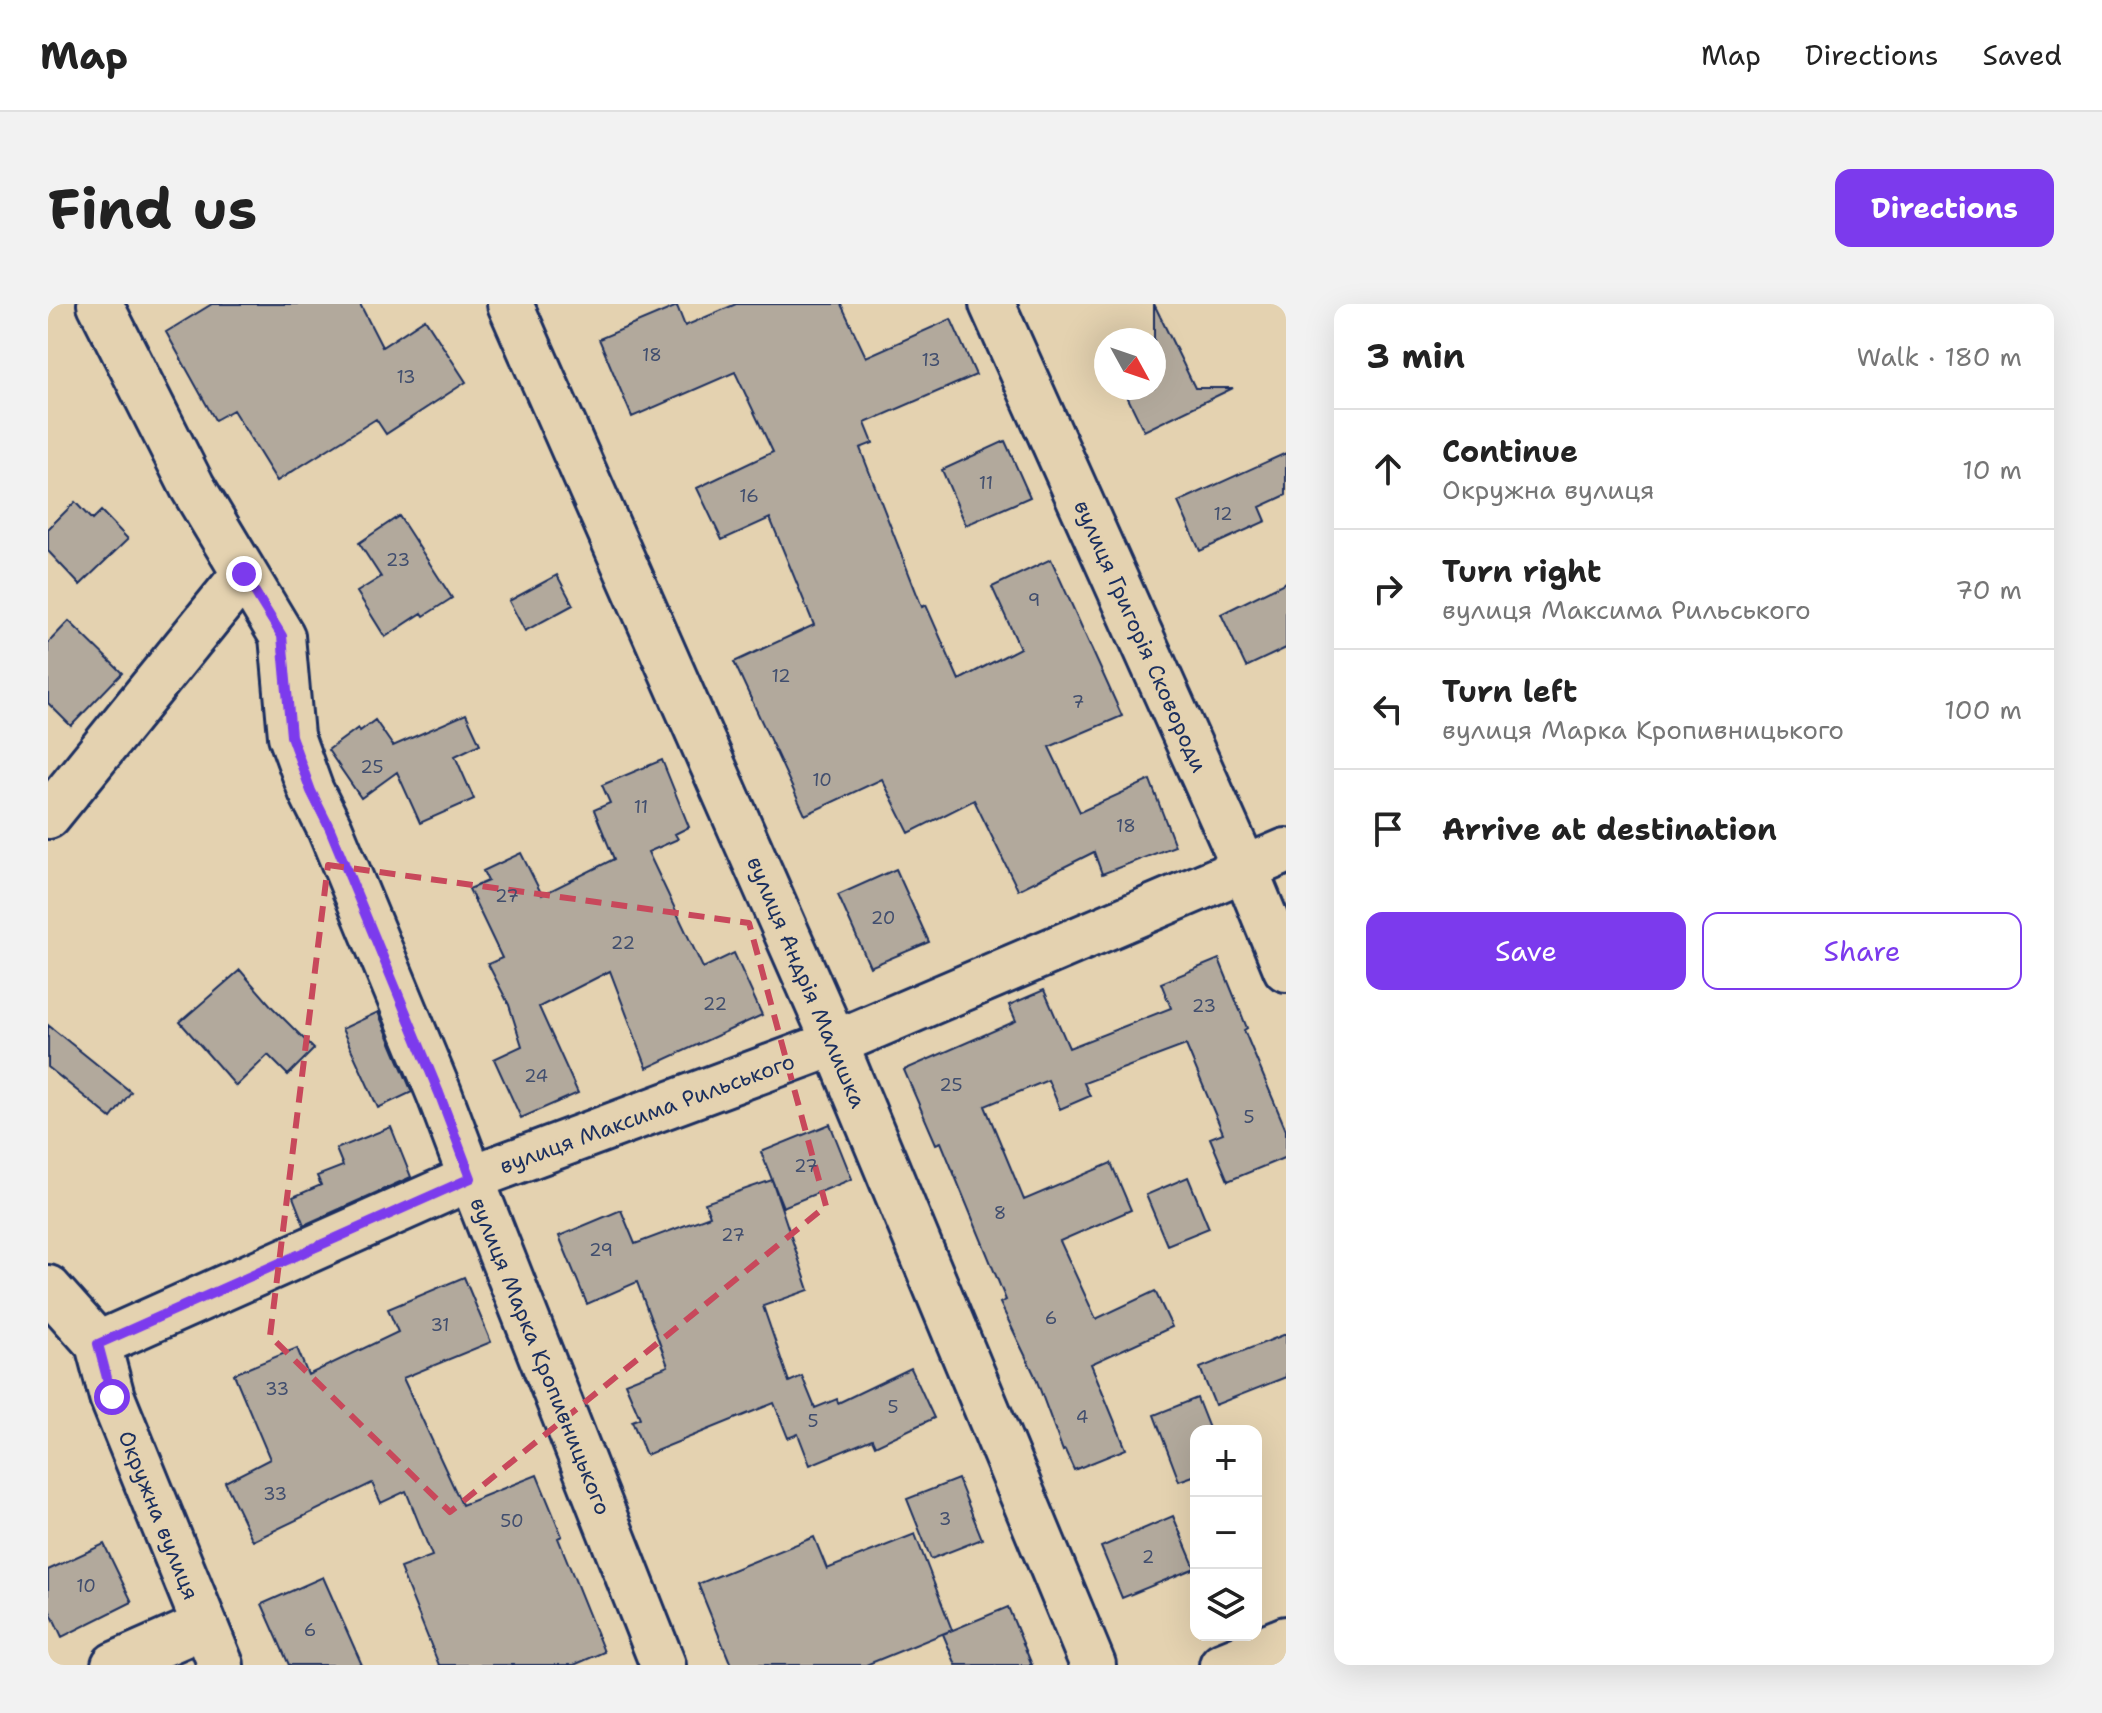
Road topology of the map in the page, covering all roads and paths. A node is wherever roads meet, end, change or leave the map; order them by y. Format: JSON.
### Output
{"nodes":[{"id":1,"x":100,"y":304,"type":"edge"},
{"id":2,"x":510,"y":304,"type":"edge"},
{"id":3,"x":992,"y":304,"type":"edge"},
{"id":4,"x":244,"y":574,"type":"junction"},
{"id":5,"x":48,"y":816,"type":"edge"},
{"id":6,"x":1286,"y":851,"type":"edge"},
{"id":7,"x":1245,"y":869,"type":"junction"},
{"id":8,"x":1286,"y":969,"type":"edge"},
{"id":9,"x":835,"y":1043,"type":"junction"},
{"id":10,"x":471,"y":1178,"type":"junction"},
{"id":11,"x":48,"y":1288,"type":"edge"},
{"id":12,"x":98,"y":1344,"type":"junction"},
{"id":13,"x":203,"y":1626,"type":"junction"},
{"id":14,"x":1286,"y":1639,"type":"edge"},
{"id":15,"x":114,"y":1665,"type":"edge"},
{"id":16,"x":221,"y":1665,"type":"edge"},
{"id":17,"x":663,"y":1665,"type":"edge"},
{"id":18,"x":1093,"y":1665,"type":"edge"},
{"id":19,"x":1222,"y":1665,"type":"edge"}],
"edges":[{"from":1,"to":4,"type":"street","name":"вулиця Марка Кропивницького"},
{"from":2,"to":9,"type":"street","name":"вулиця Андрія Малишка"},
{"from":3,"to":7,"type":"street","name":"вулиця Григорія Сковороди"},
{"from":4,"to":5,"type":"street"},
{"from":4,"to":10,"type":"street","name":"вулиця Марка Кропивницького"},
{"from":6,"to":7,"type":"street","name":"вулиця Максима Рильського"},
{"from":7,"to":8,"type":"street","name":"вулиця Григорія Сковороди"},
{"from":7,"to":9,"type":"street","name":"вулиця Максима Рильського"},
{"from":9,"to":10,"type":"street","name":"вулиця Максима Рильського"},
{"from":9,"to":18,"type":"street","name":"вулиця Андрія Малишка"},
{"from":10,"to":12,"type":"street","name":"вулиця Максима Рильського"},
{"from":10,"to":17,"type":"street","name":"вулиця Марка Кропивницького"},
{"from":11,"to":12,"type":"street","name":"Окружна вулиця"},
{"from":12,"to":13,"type":"street","name":"Окружна вулиця"},
{"from":13,"to":15,"type":"street"},
{"from":13,"to":16,"type":"street","name":"Окружна вулиця"},
{"from":14,"to":19,"type":"street"}]}
